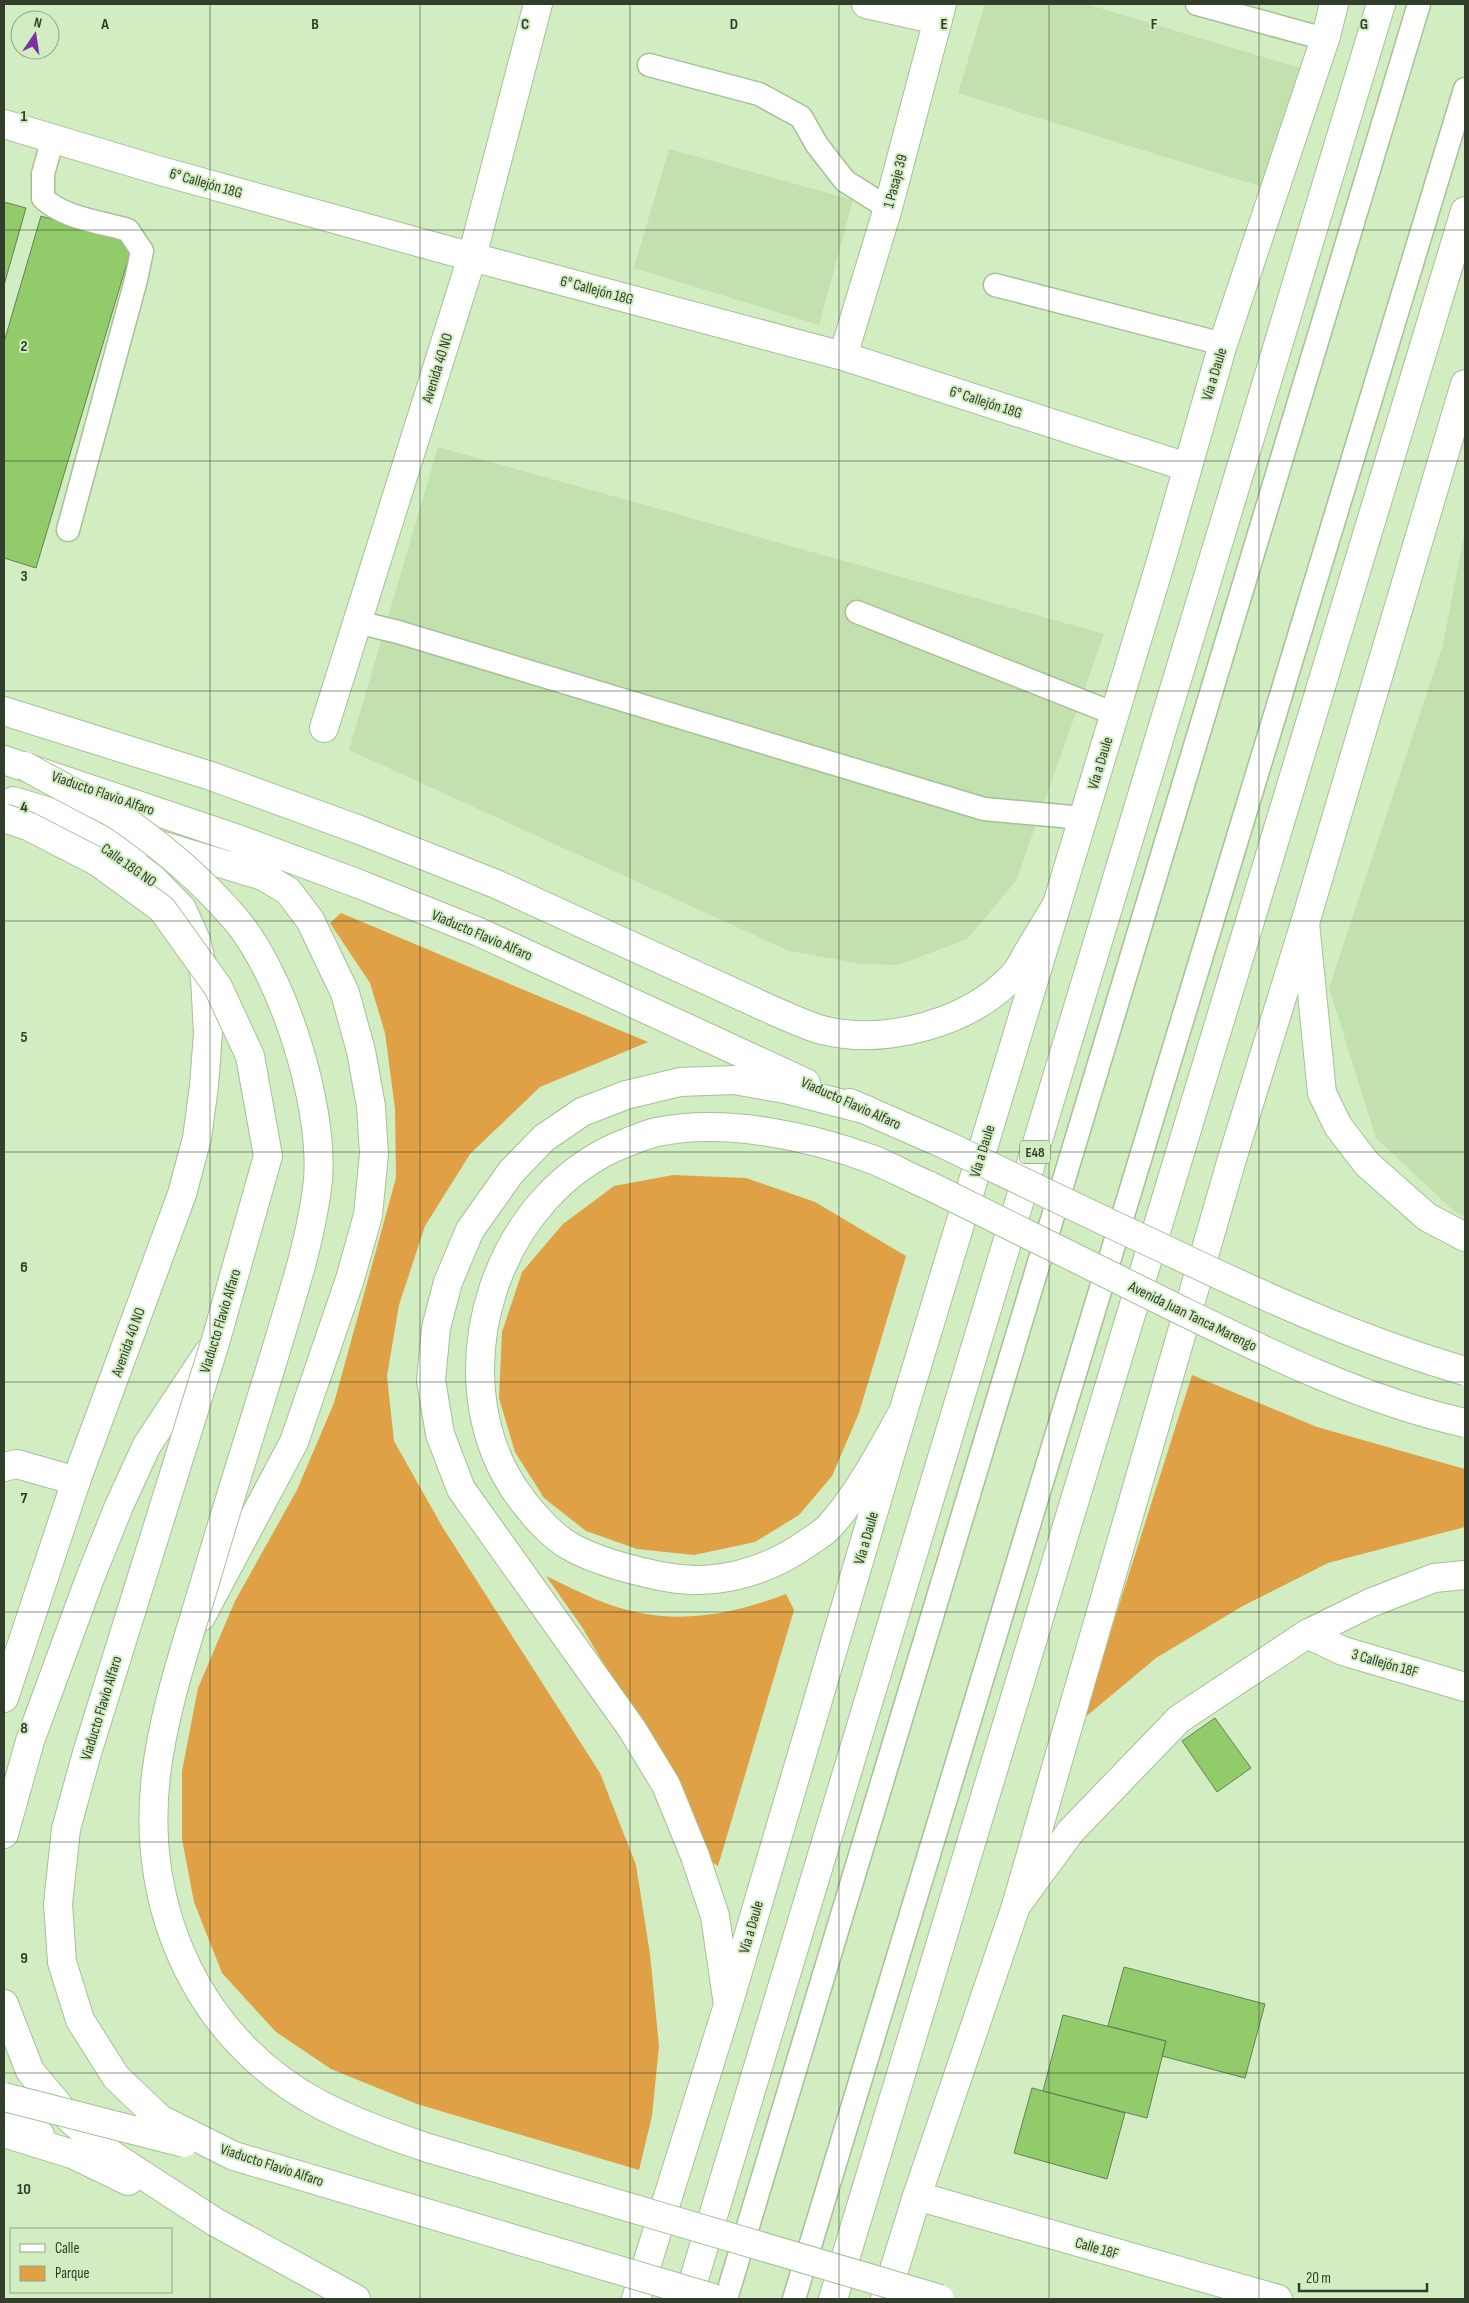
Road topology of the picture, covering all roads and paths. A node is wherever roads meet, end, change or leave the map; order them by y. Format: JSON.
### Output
{"nodes":[{"id":1,"x":538,"y":4,"type":"edge"},
{"id":2,"x":866,"y":4,"type":"edge"},
{"id":3,"x":1197,"y":4,"type":"edge"},
{"id":4,"x":1334,"y":4,"type":"edge"},
{"id":5,"x":1380,"y":4,"type":"edge"},
{"id":6,"x":1419,"y":4,"type":"edge"},
{"id":7,"x":940,"y":12,"type":"edge"},
{"id":8,"x":1326,"y":36,"type":"junction"},
{"id":9,"x":649,"y":65,"type":"dead end"},
{"id":10,"x":1465,"y":90,"type":"edge"},
{"id":11,"x":4,"y":124,"type":"edge"},
{"id":12,"x":53,"y":138,"type":"junction"},
{"id":13,"x":888,"y":208,"type":"junction"},
{"id":14,"x":1465,"y":211,"type":"edge"},
{"id":15,"x":472,"y":257,"type":"junction"},
{"id":16,"x":995,"y":285,"type":"dead end"},
{"id":17,"x":1223,"y":344,"type":"junction"},
{"id":18,"x":843,"y":356,"type":"junction"},
{"id":19,"x":1465,"y":384,"type":"edge"},
{"id":20,"x":1187,"y":467,"type":"junction"},
{"id":21,"x":68,"y":530,"type":"dead end"},
{"id":22,"x":857,"y":612,"type":"dead end"},
{"id":23,"x":357,"y":622,"type":"junction"},
{"id":24,"x":4,"y":711,"type":"edge"},
{"id":25,"x":1115,"y":714,"type":"junction"},
{"id":26,"x":324,"y":728,"type":"dead end"},
{"id":27,"x":14,"y":763,"type":"edge"},
{"id":28,"x":7,"y":806,"type":"edge"},
{"id":29,"x":1083,"y":818,"type":"junction"},
{"id":30,"x":1057,"y":904,"type":"junction"},
{"id":31,"x":1305,"y":924,"type":"junction"},
{"id":32,"x":205,"y":978,"type":"joint"},
{"id":33,"x":867,"y":1110,"type":"junction"},
{"id":34,"x":1465,"y":1237,"type":"edge"},
{"id":35,"x":215,"y":1343,"type":"junction"},
{"id":36,"x":1465,"y":1371,"type":"edge"},
{"id":37,"x":903,"y":1412,"type":"junction"},
{"id":38,"x":1465,"y":1423,"type":"edge"},
{"id":39,"x":8,"y":1462,"type":"edge"},
{"id":40,"x":76,"y":1481,"type":"junction"},
{"id":41,"x":1465,"y":1576,"type":"edge"},
{"id":42,"x":1307,"y":1634,"type":"junction"},
{"id":43,"x":186,"y":1645,"type":"junction"},
{"id":44,"x":1465,"y":1687,"type":"edge"},
{"id":45,"x":4,"y":1698,"type":"edge"},
{"id":46,"x":4,"y":1834,"type":"edge"},
{"id":47,"x":1016,"y":1906,"type":"junction"},
{"id":48,"x":4,"y":2004,"type":"edge"},
{"id":49,"x":728,"y":2005,"type":"junction"},
{"id":50,"x":4,"y":2097,"type":"edge"},
{"id":51,"x":4,"y":2111,"type":"edge"},
{"id":52,"x":4,"y":2133,"type":"edge"},
{"id":53,"x":72,"y":2154,"type":"junction"},
{"id":54,"x":234,"y":2156,"type":"junction"},
{"id":55,"x":917,"y":2196,"type":"junction"},
{"id":56,"x":215,"y":2222,"type":"junction"},
{"id":57,"x":356,"y":2299,"type":"edge"},
{"id":58,"x":636,"y":2299,"type":"edge"},
{"id":59,"x":688,"y":2299,"type":"edge"},
{"id":60,"x":716,"y":2299,"type":"edge"},
{"id":61,"x":726,"y":2299,"type":"edge"},
{"id":62,"x":794,"y":2299,"type":"edge"},
{"id":63,"x":833,"y":2299,"type":"edge"},
{"id":64,"x":886,"y":2299,"type":"edge"},
{"id":65,"x":940,"y":2299,"type":"edge"},
{"id":66,"x":1278,"y":2299,"type":"edge"}],
"edges":[{"from":1,"to":15,"type":"main road","name":"Avenida 40 NO"},
{"from":2,"to":7,"type":"main road"},
{"from":3,"to":8,"type":"lane"},
{"from":4,"to":8,"type":"main road","name":"Vía a Daule"},
{"from":5,"to":59,"type":"main road","number":"E48"},
{"from":6,"to":61,"type":"lane"},
{"from":7,"to":13,"type":"main road","name":"1 Pasaje 39"},
{"from":8,"to":17,"type":"main road","name":"Vía a Daule"},
{"from":9,"to":13,"type":"lane"},
{"from":10,"to":62,"type":"lane"},
{"from":11,"to":12,"type":"main road","name":"6° Callejón 18G"},
{"from":12,"to":15,"type":"main road","name":"6° Callejón 18G"},
{"from":12,"to":21,"type":"lane"},
{"from":13,"to":18,"type":"main road","name":"1 Pasaje 39"},
{"from":14,"to":63,"type":"main road"},
{"from":15,"to":18,"type":"main road","name":"6° Callejón 18G"},
{"from":15,"to":23,"type":"main road","name":"Avenida 40 NO"},
{"from":16,"to":17,"type":"lane"},
{"from":17,"to":20,"type":"main road","name":"Vía a Daule"},
{"from":18,"to":20,"type":"main road","name":"6° Callejón 18G"},
{"from":19,"to":31,"type":"main road"},
{"from":20,"to":25,"type":"main road","name":"Vía a Daule"},
{"from":22,"to":25,"type":"lane"},
{"from":23,"to":26,"type":"main road","name":"Avenida 40 NO"},
{"from":23,"to":29,"type":"lane"},
{"from":24,"to":30,"type":"main road"},
{"from":25,"to":29,"type":"main road","name":"Vía a Daule"},
{"from":27,"to":33,"type":"main road","name":"Viaducto Flavio Alfaro","bridge":true},
{"from":27,"to":43,"type":"main road","bridge":true},
{"from":28,"to":32,"type":"main road","name":"Calle 18G NO"},
{"from":28,"to":35,"type":"main road","name":"Viaducto Flavio Alfaro","bridge":true},
{"from":28,"to":43,"type":"main road","bridge":true},
{"from":29,"to":30,"type":"main road","name":"Vía a Daule"},
{"from":30,"to":37,"type":"main road","name":"Vía a Daule"},
{"from":31,"to":34,"type":"main road"},
{"from":31,"to":47,"type":"main road"},
{"from":32,"to":40,"type":"main road","name":"Avenida 40 NO"},
{"from":33,"to":36,"type":"main road","name":"Viaducto Flavio Alfaro","bridge":true},
{"from":33,"to":49,"type":"main road"},
{"from":35,"to":46,"type":"main road","bridge":true},
{"from":35,"to":54,"type":"main road","name":"Viaducto Flavio Alfaro","bridge":true},
{"from":37,"to":38,"type":"main road","name":"Avenida Juan Tanca Marengo","bridge":true},
{"from":37,"to":49,"type":"main road","name":"Vía a Daule"},
{"from":39,"to":40,"type":"main road"},
{"from":40,"to":45,"type":"main road","name":"Avenida 40 NO"},
{"from":41,"to":42,"type":"main road"},
{"from":42,"to":44,"type":"main road","name":"3 Callejón 18F"},
{"from":42,"to":47,"type":"main road"},
{"from":43,"to":65,"type":"main road","bridge":true},
{"from":47,"to":55,"type":"main road"},
{"from":48,"to":56,"type":"main road"},
{"from":49,"to":58,"type":"main road","name":"Vía a Daule"},
{"from":50,"to":54,"type":"main road","bridge":true},
{"from":51,"to":53,"type":"main road"},
{"from":52,"to":53,"type":"main road"},
{"from":53,"to":56,"type":"main road"},
{"from":54,"to":60,"type":"main road","name":"Viaducto Flavio Alfaro","bridge":true},
{"from":55,"to":64,"type":"main road"},
{"from":55,"to":66,"type":"main road","name":"Calle 18F"},
{"from":56,"to":57,"type":"main road"}]}
